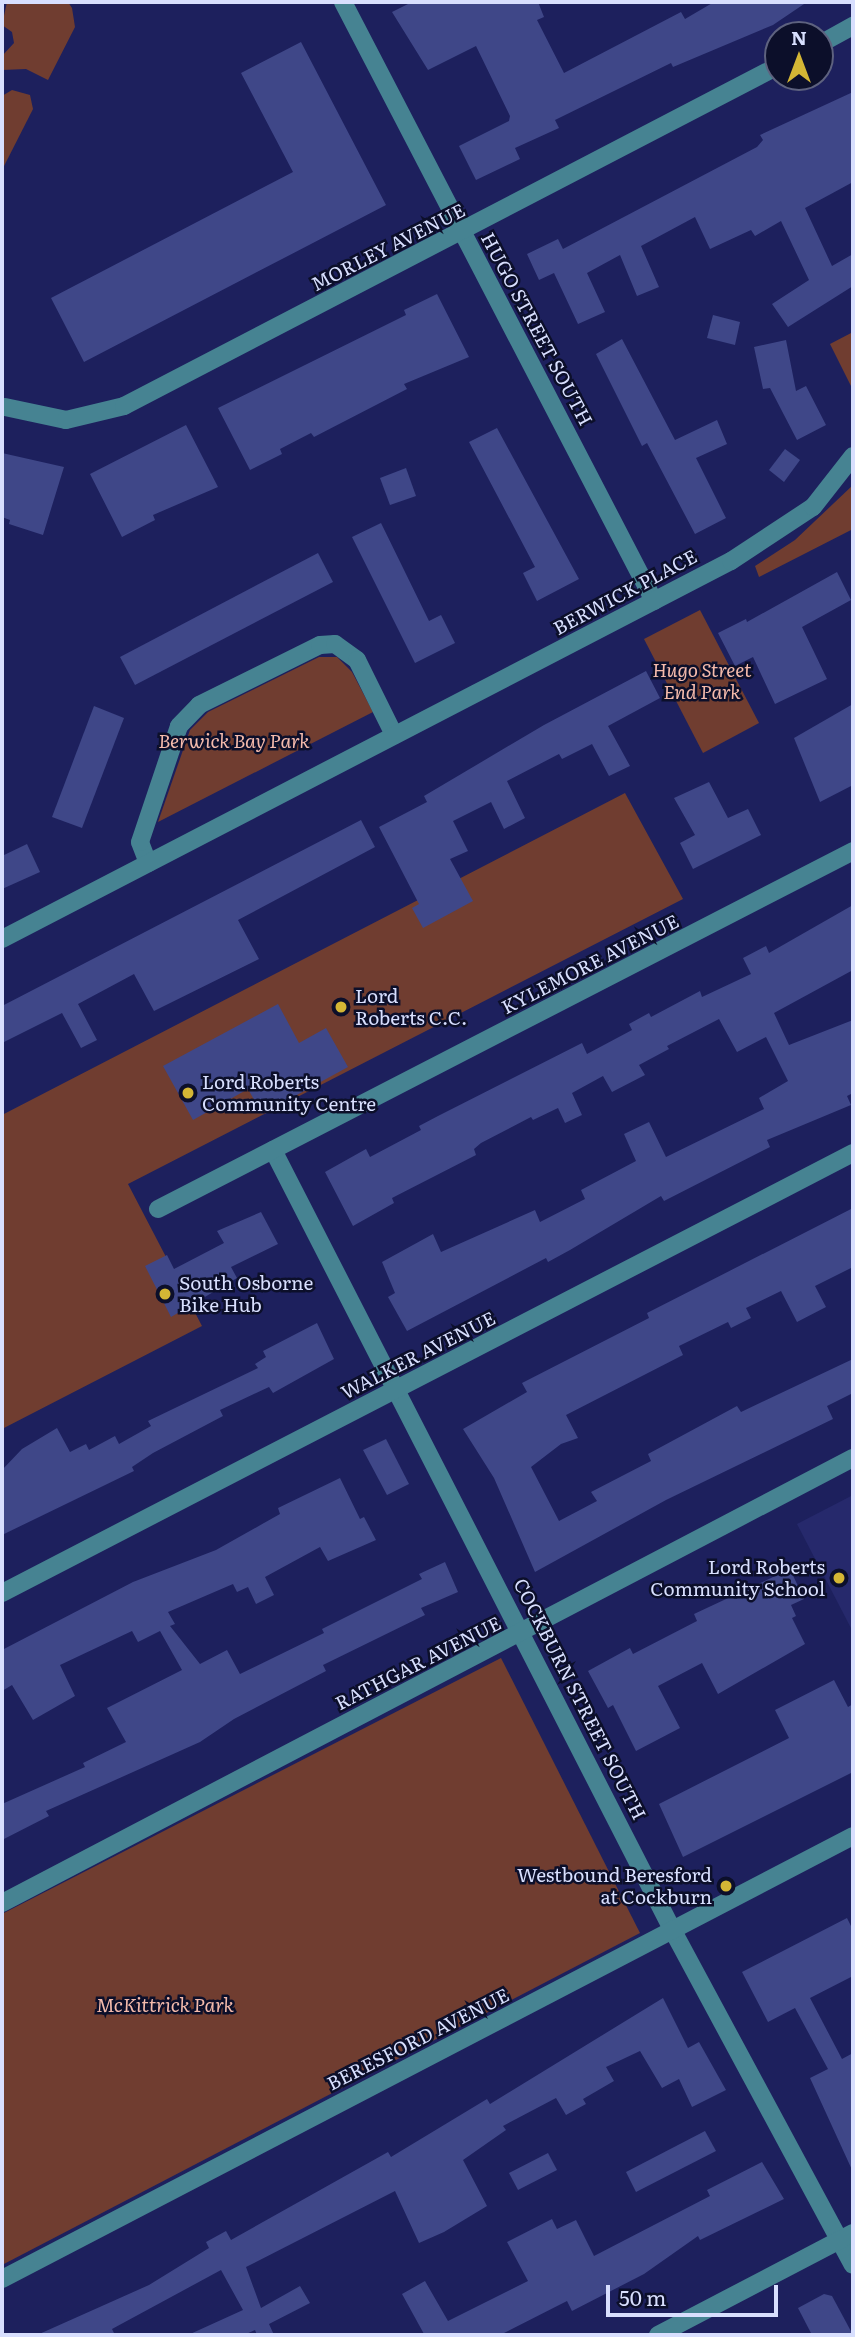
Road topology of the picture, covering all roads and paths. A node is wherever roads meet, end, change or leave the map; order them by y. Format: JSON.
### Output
{"nodes":[{"id":1,"x":344,"y":2,"type":"edge"},
{"id":2,"x":853,"y":26,"type":"edge"},
{"id":3,"x":834,"y":36,"type":"edge"},
{"id":4,"x":764,"y":73,"type":"edge"},
{"id":5,"x":463,"y":232,"type":"junction"},
{"id":6,"x":5,"y":407,"type":"dead end"},
{"id":7,"x":853,"y":456,"type":"edge"},
{"id":8,"x":654,"y":601,"type":"junction"},
{"id":9,"x":394,"y":736,"type":"junction"},
{"id":10,"x":853,"y":851,"type":"edge"},
{"id":11,"x":148,"y":863,"type":"junction"},
{"id":12,"x":2,"y":939,"type":"edge"},
{"id":13,"x":273,"y":1150,"type":"junction"},
{"id":14,"x":853,"y":1153,"type":"edge"},
{"id":15,"x":158,"y":1209,"type":"dead end"},
{"id":16,"x":396,"y":1390,"type":"junction"},
{"id":17,"x":853,"y":1458,"type":"edge"},
{"id":18,"x":2,"y":1593,"type":"edge"},
{"id":19,"x":524,"y":1632,"type":"junction"},
{"id":20,"x":853,"y":1836,"type":"edge"},
{"id":21,"x":2,"y":1903,"type":"edge"},
{"id":22,"x":673,"y":1931,"type":"junction"},
{"id":23,"x":847,"y":2237,"type":"edge"},
{"id":24,"x":853,"y":2265,"type":"edge"},
{"id":25,"x":2,"y":2279,"type":"edge"},
{"id":26,"x":658,"y":2335,"type":"edge"}],
"edges":[{"from":1,"to":5,"type":"street","name":"HUGO STREET SOUTH"},
{"from":2,"to":3,"type":"street"},
{"from":4,"to":5,"type":"street","name":"MORLEY AVENUE"},
{"from":5,"to":6,"type":"street","name":"MORLEY AVENUE"},
{"from":5,"to":8,"type":"street","name":"HUGO STREET SOUTH"},
{"from":7,"to":8,"type":"street","name":"BERWICK PLACE"},
{"from":8,"to":9,"type":"street","name":"BERWICK PLACE"},
{"from":9,"to":11,"type":"street","name":"BERWICK PLACE"},
{"from":9,"to":11,"type":"street"},
{"from":10,"to":13,"type":"street","name":"KYLEMORE AVENUE"},
{"from":11,"to":12,"type":"street","name":"BERWICK PLACE"},
{"from":13,"to":15,"type":"street","name":"KYLEMORE AVENUE"},
{"from":13,"to":16,"type":"street","name":"COCKBURN STREET SOUTH"},
{"from":14,"to":16,"type":"street","name":"WALKER AVENUE"},
{"from":16,"to":18,"type":"street","name":"WALKER AVENUE"},
{"from":16,"to":19,"type":"street","name":"COCKBURN STREET SOUTH"},
{"from":17,"to":19,"type":"street","name":"RATHGAR AVENUE"},
{"from":19,"to":21,"type":"street","name":"RATHGAR AVENUE"},
{"from":19,"to":22,"type":"street","name":"COCKBURN STREET SOUTH"},
{"from":20,"to":22,"type":"street","name":"BERESFORD AVENUE"},
{"from":22,"to":23,"type":"street","name":"COCKBURN STREET SOUTH"},
{"from":22,"to":25,"type":"street","name":"BERESFORD AVENUE"},
{"from":23,"to":24,"type":"street","name":"COCKBURN STREET SOUTH"},
{"from":23,"to":26,"type":"street"}]}
